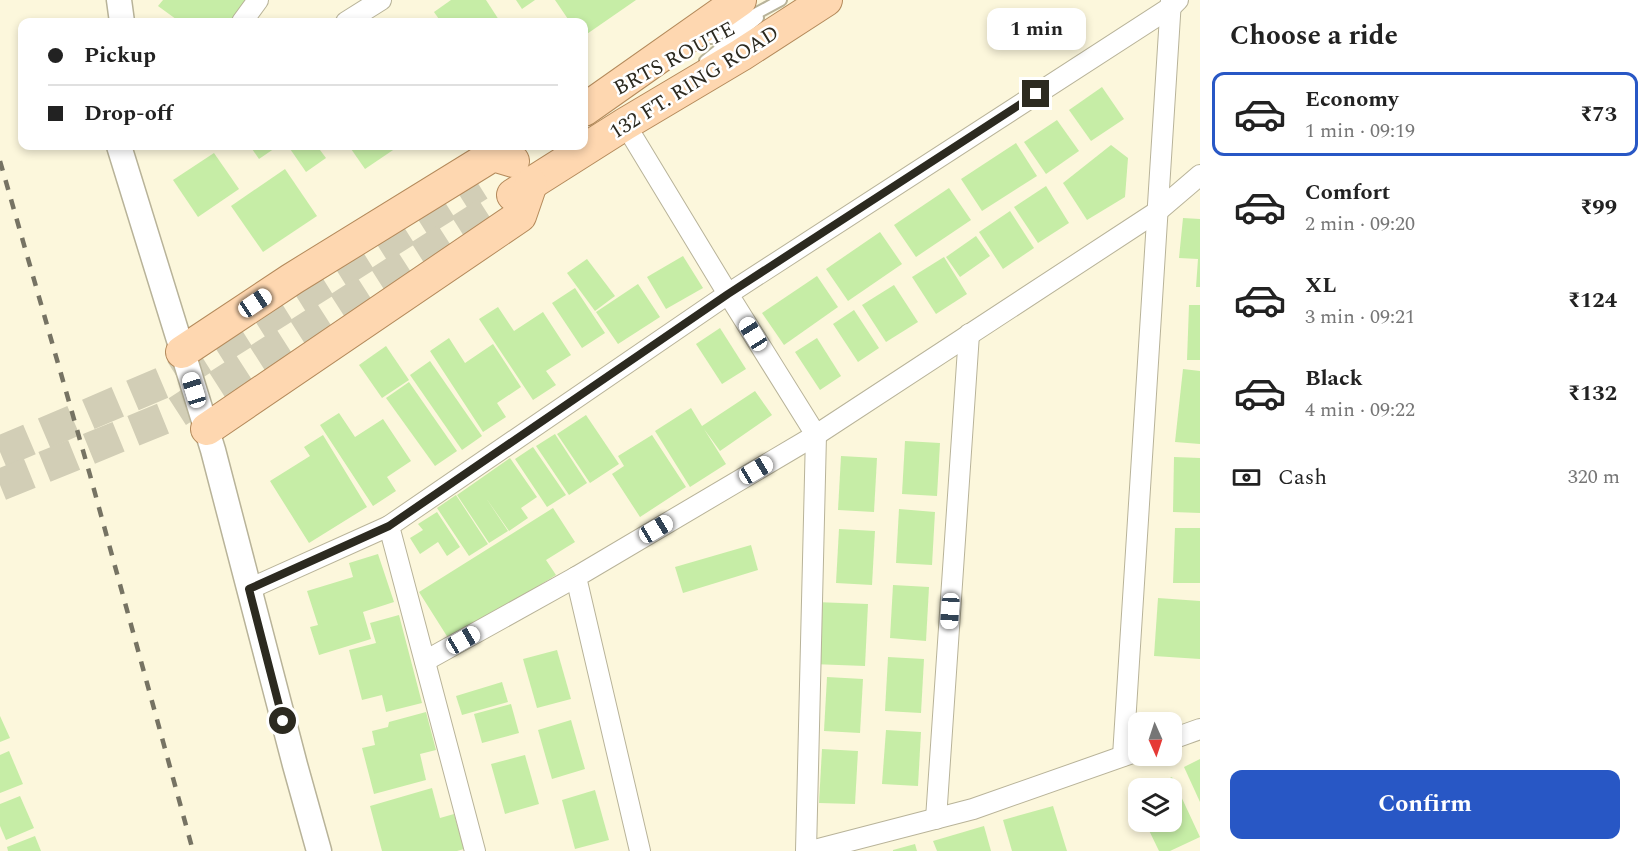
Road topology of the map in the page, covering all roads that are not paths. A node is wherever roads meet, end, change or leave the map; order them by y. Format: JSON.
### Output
{"nodes":[{"id":1,"x":119,"y":0,"type":"edge"},
{"id":2,"x":258,"y":0,"type":"edge"},
{"id":3,"x":381,"y":0,"type":"edge"},
{"id":4,"x":740,"y":0,"type":"edge"},
{"id":5,"x":780,"y":0,"type":"edge"},
{"id":6,"x":826,"y":0,"type":"edge"},
{"id":7,"x":1173,"y":2,"type":"edge"},
{"id":8,"x":121,"y":18,"type":"edge"},
{"id":9,"x":245,"y":18,"type":"edge"},
{"id":10,"x":352,"y":18,"type":"edge"},
{"id":11,"x":706,"y":41,"type":"dead end"},
{"id":12,"x":685,"y":52,"type":"dead end"},
{"id":13,"x":592,"y":104,"type":"edge"},
{"id":14,"x":625,"y":124,"type":"junction"},
{"id":15,"x":588,"y":139,"type":"edge"},
{"id":16,"x":121,"y":150,"type":"edge"},
{"id":17,"x":559,"y":150,"type":"edge"},
{"id":18,"x":526,"y":163,"type":"edge"},
{"id":19,"x":1200,"y":175,"type":"edge"},
{"id":20,"x":488,"y":196,"type":"tunnel mouth"},
{"id":21,"x":1158,"y":211,"type":"junction"},
{"id":22,"x":728,"y":294,"type":"junction"},
{"id":23,"x":969,"y":334,"type":"junction"},
{"id":24,"x":182,"y":351,"type":"junction"},
{"id":25,"x":207,"y":429,"type":"junction"},
{"id":26,"x":816,"y":435,"type":"junction"},
{"id":27,"x":389,"y":526,"type":"junction"},
{"id":28,"x":576,"y":577,"type":"junction"},
{"id":29,"x":249,"y":589,"type":"junction"},
{"id":30,"x":425,"y":661,"type":"junction"},
{"id":31,"x":1133,"y":712,"type":"edge"},
{"id":32,"x":1200,"y":729,"type":"edge"},
{"id":33,"x":1182,"y":735,"type":"edge"},
{"id":34,"x":1128,"y":754,"type":"edge"},
{"id":35,"x":936,"y":819,"type":"junction"},
{"id":36,"x":318,"y":851,"type":"edge"},
{"id":37,"x":475,"y":851,"type":"edge"},
{"id":38,"x":640,"y":851,"type":"edge"},
{"id":39,"x":806,"y":851,"type":"edge"},
{"id":40,"x":811,"y":851,"type":"edge"}],
"edges":[{"from":1,"to":8,"type":"street"},
{"from":2,"to":9,"type":"street"},
{"from":3,"to":10,"type":"street"},
{"from":4,"to":13,"type":"main road","name":"132 FT. RING ROAD"},
{"from":5,"to":11,"type":"lane","name":"BRTS ROUTE"},
{"from":5,"to":14,"type":"lane","name":"BRTS ROUTE"},
{"from":6,"to":14,"type":"main road","name":"132 FT. RING ROAD"},
{"from":7,"to":21,"type":"street"},
{"from":7,"to":22,"type":"street"},
{"from":12,"to":13,"type":"lane","name":"BRTS ROUTE"},
{"from":14,"to":15,"type":"main road","name":"132 FT. RING ROAD"},
{"from":14,"to":22,"type":"street"},
{"from":16,"to":24,"type":"street"},
{"from":17,"to":18,"type":"main road","name":"132 FT. RING ROAD"},
{"from":18,"to":20,"type":"main road","name":"132 FT. RING ROAD"},
{"from":18,"to":24,"type":"main road"},
{"from":18,"to":25,"type":"main road"},
{"from":19,"to":21,"type":"street"},
{"from":21,"to":23,"type":"street"},
{"from":21,"to":31,"type":"street"},
{"from":22,"to":26,"type":"street"},
{"from":22,"to":27,"type":"street"},
{"from":23,"to":26,"type":"street"},
{"from":23,"to":35,"type":"street"},
{"from":24,"to":25,"type":"street"},
{"from":25,"to":29,"type":"street"},
{"from":26,"to":28,"type":"street"},
{"from":26,"to":39,"type":"street"},
{"from":27,"to":29,"type":"street"},
{"from":27,"to":30,"type":"street"},
{"from":28,"to":30,"type":"street"},
{"from":28,"to":38,"type":"street"},
{"from":29,"to":36,"type":"street"},
{"from":30,"to":37,"type":"street"},
{"from":32,"to":33,"type":"street"},
{"from":34,"to":35,"type":"street"},
{"from":35,"to":40,"type":"street"}]}
